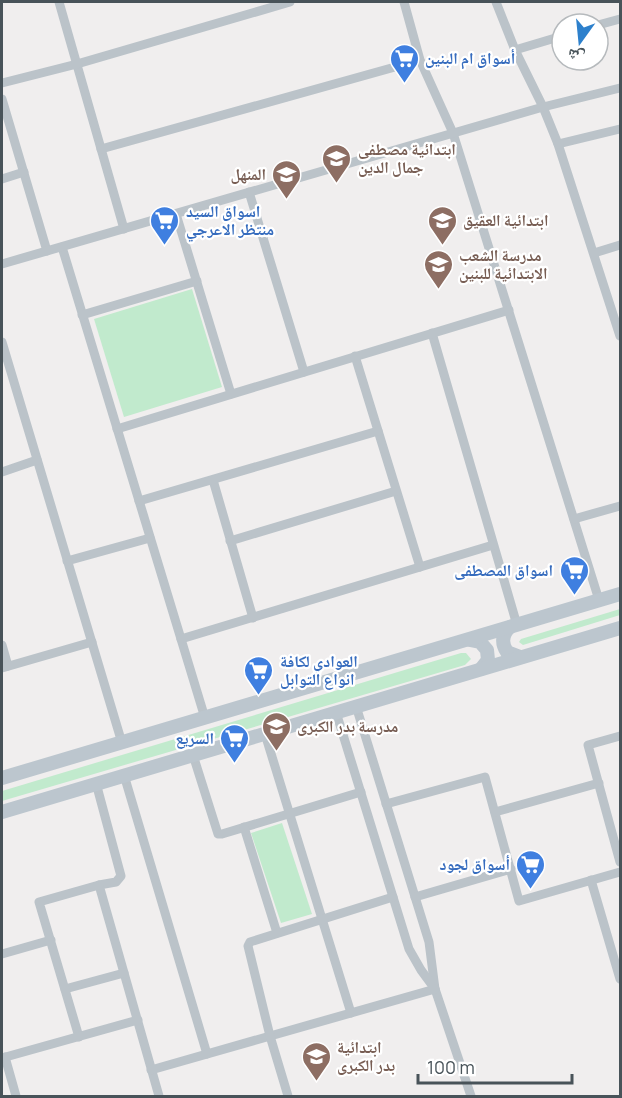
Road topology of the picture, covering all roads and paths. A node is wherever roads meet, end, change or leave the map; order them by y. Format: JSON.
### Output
{"nodes":[{"id":1,"x":59,"y":2,"type":"edge"},
{"id":2,"x":290,"y":2,"type":"edge"},
{"id":3,"x":404,"y":2,"type":"edge"},
{"id":4,"x":496,"y":2,"type":"edge"},
{"id":5,"x":550,"y":40,"type":"edge"},
{"id":6,"x":515,"y":50,"type":"junction"},
{"id":7,"x":420,"y":60,"type":"junction"},
{"id":8,"x":77,"y":64,"type":"junction"},
{"id":9,"x":2,"y":83,"type":"edge"},
{"id":10,"x":621,"y":88,"type":"edge"},
{"id":11,"x":2,"y":99,"type":"edge"},
{"id":12,"x":543,"y":107,"type":"junction"},
{"id":13,"x":621,"y":129,"type":"edge"},
{"id":14,"x":453,"y":133,"type":"junction"},
{"id":15,"x":558,"y":144,"type":"junction"},
{"id":16,"x":101,"y":149,"type":"junction"},
{"id":17,"x":24,"y":172,"type":"junction"},
{"id":18,"x":2,"y":179,"type":"edge"},
{"id":19,"x":249,"y":192,"type":"junction"},
{"id":20,"x":176,"y":214,"type":"junction"},
{"id":21,"x":124,"y":229,"type":"junction"},
{"id":22,"x":621,"y":245,"type":"edge"},
{"id":23,"x":62,"y":247,"type":"junction"},
{"id":24,"x":47,"y":251,"type":"junction"},
{"id":25,"x":594,"y":253,"type":"junction"},
{"id":26,"x":2,"y":264,"type":"edge"},
{"id":27,"x":196,"y":281,"type":"junction"},
{"id":28,"x":508,"y":310,"type":"junction"},
{"id":29,"x":82,"y":315,"type":"junction"},
{"id":30,"x":432,"y":333,"type":"junction"},
{"id":31,"x":620,"y":333,"type":"edge"},
{"id":32,"x":2,"y":342,"type":"edge"},
{"id":33,"x":355,"y":357,"type":"junction"},
{"id":34,"x":304,"y":372,"type":"junction"},
{"id":35,"x":231,"y":394,"type":"junction"},
{"id":36,"x":117,"y":429,"type":"junction"},
{"id":37,"x":378,"y":431,"type":"junction"},
{"id":38,"x":37,"y":460,"type":"junction"},
{"id":39,"x":2,"y":472,"type":"edge"},
{"id":40,"x":213,"y":480,"type":"junction"},
{"id":41,"x":396,"y":491,"type":"junction"},
{"id":42,"x":139,"y":501,"type":"junction"},
{"id":43,"x":621,"y":506,"type":"edge"},
{"id":44,"x":574,"y":519,"type":"junction"},
{"id":45,"x":150,"y":538,"type":"junction"},
{"id":46,"x":230,"y":541,"type":"junction"},
{"id":47,"x":493,"y":545,"type":"junction"},
{"id":48,"x":67,"y":561,"type":"junction"},
{"id":49,"x":420,"y":567,"type":"junction"},
{"id":50,"x":621,"y":594,"type":"edge"},
{"id":51,"x":599,"y":600,"type":"junction"},
{"id":52,"x":253,"y":618,"type":"junction"},
{"id":53,"x":513,"y":626,"type":"junction"},
{"id":54,"x":621,"y":628,"type":"edge"},
{"id":55,"x":181,"y":639,"type":"junction"},
{"id":56,"x":470,"y":640,"type":"junction"},
{"id":57,"x":92,"y":642,"type":"junction"},
{"id":58,"x":2,"y":645,"type":"edge"},
{"id":59,"x":520,"y":657,"type":"junction"},
{"id":60,"x":5,"y":667,"type":"edge"},
{"id":61,"x":481,"y":669,"type":"junction"},
{"id":62,"x":356,"y":706,"type":"junction"},
{"id":63,"x":336,"y":712,"type":"junction"},
{"id":64,"x":205,"y":718,"type":"junction"},
{"id":65,"x":265,"y":734,"type":"junction"},
{"id":66,"x":621,"y":736,"type":"edge"},
{"id":67,"x":122,"y":742,"type":"junction"},
{"id":68,"x":193,"y":755,"type":"junction"},
{"id":69,"x":124,"y":776,"type":"junction"},
{"id":70,"x":2,"y":778,"type":"edge"},
{"id":71,"x":96,"y":783,"type":"junction"},
{"id":72,"x":599,"y":783,"type":"junction"},
{"id":73,"x":361,"y":792,"type":"junction"},
{"id":74,"x":386,"y":804,"type":"junction"},
{"id":75,"x":2,"y":812,"type":"edge"},
{"id":76,"x":495,"y":812,"type":"junction"},
{"id":77,"x":289,"y":813,"type":"junction"},
{"id":78,"x":244,"y":827,"type":"junction"},
{"id":79,"x":617,"y":833,"type":"edge"},
{"id":80,"x":621,"y":862,"type":"edge"},
{"id":81,"x":404,"y":863,"type":"junction"},
{"id":82,"x":384,"y":868,"type":"junction"},
{"id":83,"x":510,"y":869,"type":"junction"},
{"id":84,"x":621,"y":872,"type":"edge"},
{"id":85,"x":591,"y":880,"type":"junction"},
{"id":86,"x":99,"y":885,"type":"junction"},
{"id":87,"x":393,"y":897,"type":"junction"},
{"id":88,"x":415,"y":897,"type":"junction"},
{"id":89,"x":322,"y":920,"type":"junction"},
{"id":90,"x":277,"y":933,"type":"junction"},
{"id":91,"x":51,"y":940,"type":"junction"},
{"id":92,"x":2,"y":954,"type":"edge"},
{"id":93,"x":124,"y":973,"type":"junction"},
{"id":94,"x":621,"y":979,"type":"edge"},
{"id":95,"x":435,"y":988,"type":"junction"},
{"id":96,"x":65,"y":989,"type":"junction"},
{"id":97,"x":351,"y":1013,"type":"junction"},
{"id":98,"x":138,"y":1020,"type":"junction"},
{"id":99,"x":270,"y":1036,"type":"junction"},
{"id":100,"x":79,"y":1037,"type":"junction"},
{"id":101,"x":207,"y":1054,"type":"junction"},
{"id":102,"x":3,"y":1058,"type":"edge"},
{"id":103,"x":151,"y":1070,"type":"junction"},
{"id":104,"x":16,"y":1096,"type":"edge"},
{"id":105,"x":159,"y":1096,"type":"edge"},
{"id":106,"x":288,"y":1096,"type":"edge"},
{"id":107,"x":471,"y":1096,"type":"edge"}],
"edges":[{"from":1,"to":8,"type":"street"},
{"from":2,"to":8,"type":"street"},
{"from":3,"to":7,"type":"street"},
{"from":4,"to":6,"type":"street"},
{"from":5,"to":6,"type":"street"},
{"from":6,"to":12,"type":"street"},
{"from":7,"to":14,"type":"street"},
{"from":7,"to":16,"type":"street"},
{"from":8,"to":9,"type":"street"},
{"from":8,"to":16,"type":"street"},
{"from":10,"to":12,"type":"street"},
{"from":11,"to":17,"type":"street"},
{"from":12,"to":14,"type":"street"},
{"from":12,"to":15,"type":"street"},
{"from":13,"to":15,"type":"street"},
{"from":14,"to":19,"type":"street"},
{"from":14,"to":28,"type":"street"},
{"from":15,"to":25,"type":"street"},
{"from":16,"to":21,"type":"street"},
{"from":17,"to":18,"type":"street"},
{"from":17,"to":24,"type":"street"},
{"from":19,"to":20,"type":"street"},
{"from":19,"to":34,"type":"street"},
{"from":20,"to":21,"type":"street"},
{"from":20,"to":27,"type":"street"},
{"from":21,"to":23,"type":"street"},
{"from":22,"to":25,"type":"street"},
{"from":23,"to":24,"type":"street"},
{"from":23,"to":29,"type":"street"},
{"from":24,"to":26,"type":"street"},
{"from":25,"to":31,"type":"street"},
{"from":27,"to":29,"type":"street"},
{"from":27,"to":35,"type":"street"},
{"from":28,"to":30,"type":"street"},
{"from":28,"to":44,"type":"street"},
{"from":29,"to":36,"type":"street"},
{"from":30,"to":33,"type":"street"},
{"from":30,"to":47,"type":"street"},
{"from":32,"to":38,"type":"street"},
{"from":33,"to":34,"type":"street"},
{"from":33,"to":37,"type":"street"},
{"from":34,"to":35,"type":"street"},
{"from":35,"to":36,"type":"street"},
{"from":36,"to":42,"type":"street"},
{"from":37,"to":40,"type":"street"},
{"from":37,"to":41,"type":"street"},
{"from":38,"to":39,"type":"street"},
{"from":38,"to":48,"type":"street"},
{"from":40,"to":42,"type":"street"},
{"from":40,"to":46,"type":"street"},
{"from":41,"to":46,"type":"street"},
{"from":41,"to":49,"type":"street"},
{"from":42,"to":45,"type":"street"},
{"from":43,"to":44,"type":"street"},
{"from":44,"to":51,"type":"street"},
{"from":45,"to":48,"type":"street"},
{"from":45,"to":55,"type":"street"},
{"from":46,"to":52,"type":"street"},
{"from":47,"to":49,"type":"street"},
{"from":47,"to":53,"type":"street"},
{"from":48,"to":57,"type":"street"},
{"from":49,"to":52,"type":"street"},
{"from":50,"to":51,"type":"main road"},
{"from":51,"to":53,"type":"main road"},
{"from":52,"to":55,"type":"street"},
{"from":53,"to":56,"type":"main road"},
{"from":53,"to":59,"type":"main road"},
{"from":54,"to":59,"type":"main road"},
{"from":55,"to":64,"type":"street"},
{"from":56,"to":61,"type":"main road"},
{"from":56,"to":64,"type":"main road"},
{"from":57,"to":60,"type":"street"},
{"from":57,"to":67,"type":"street"},
{"from":58,"to":60,"type":"street"},
{"from":59,"to":61,"type":"main road"},
{"from":61,"to":62,"type":"main road"},
{"from":62,"to":63,"type":"main road"},
{"from":62,"to":74,"type":"street"},
{"from":63,"to":65,"type":"main road"},
{"from":63,"to":73,"type":"street"},
{"from":64,"to":67,"type":"main road"},
{"from":65,"to":68,"type":"main road"},
{"from":65,"to":77,"type":"street"},
{"from":66,"to":72,"type":"street"},
{"from":67,"to":70,"type":"main road"},
{"from":68,"to":69,"type":"main road"},
{"from":68,"to":78,"type":"street"},
{"from":69,"to":71,"type":"main road"},
{"from":69,"to":101,"type":"street"},
{"from":71,"to":75,"type":"main road"},
{"from":71,"to":86,"type":"street"},
{"from":72,"to":76,"type":"street"},
{"from":72,"to":79,"type":"street"},
{"from":73,"to":77,"type":"street"},
{"from":73,"to":82,"type":"street"},
{"from":74,"to":76,"type":"street"},
{"from":74,"to":81,"type":"street"},
{"from":76,"to":83,"type":"street"},
{"from":77,"to":78,"type":"street"},
{"from":77,"to":89,"type":"street"},
{"from":78,"to":90,"type":"street"},
{"from":79,"to":80,"type":"street"},
{"from":81,"to":82,"type":"street"},
{"from":81,"to":88,"type":"street"},
{"from":82,"to":87,"type":"street"},
{"from":83,"to":85,"type":"street"},
{"from":83,"to":88,"type":"street"},
{"from":84,"to":85,"type":"street"},
{"from":85,"to":94,"type":"street"},
{"from":86,"to":91,"type":"street"},
{"from":86,"to":93,"type":"street"},
{"from":87,"to":89,"type":"street"},
{"from":87,"to":95,"type":"street"},
{"from":88,"to":95,"type":"street"},
{"from":89,"to":90,"type":"street"},
{"from":89,"to":97,"type":"street"},
{"from":90,"to":99,"type":"street"},
{"from":91,"to":92,"type":"street"},
{"from":91,"to":96,"type":"street"},
{"from":93,"to":96,"type":"street"},
{"from":93,"to":98,"type":"street"},
{"from":95,"to":97,"type":"street"},
{"from":95,"to":107,"type":"street"},
{"from":96,"to":100,"type":"street"},
{"from":97,"to":99,"type":"street"},
{"from":98,"to":100,"type":"street"},
{"from":98,"to":103,"type":"street"},
{"from":99,"to":101,"type":"street"},
{"from":99,"to":106,"type":"street"},
{"from":100,"to":102,"type":"street"},
{"from":101,"to":103,"type":"street"},
{"from":102,"to":104,"type":"street"},
{"from":103,"to":105,"type":"street"}]}
